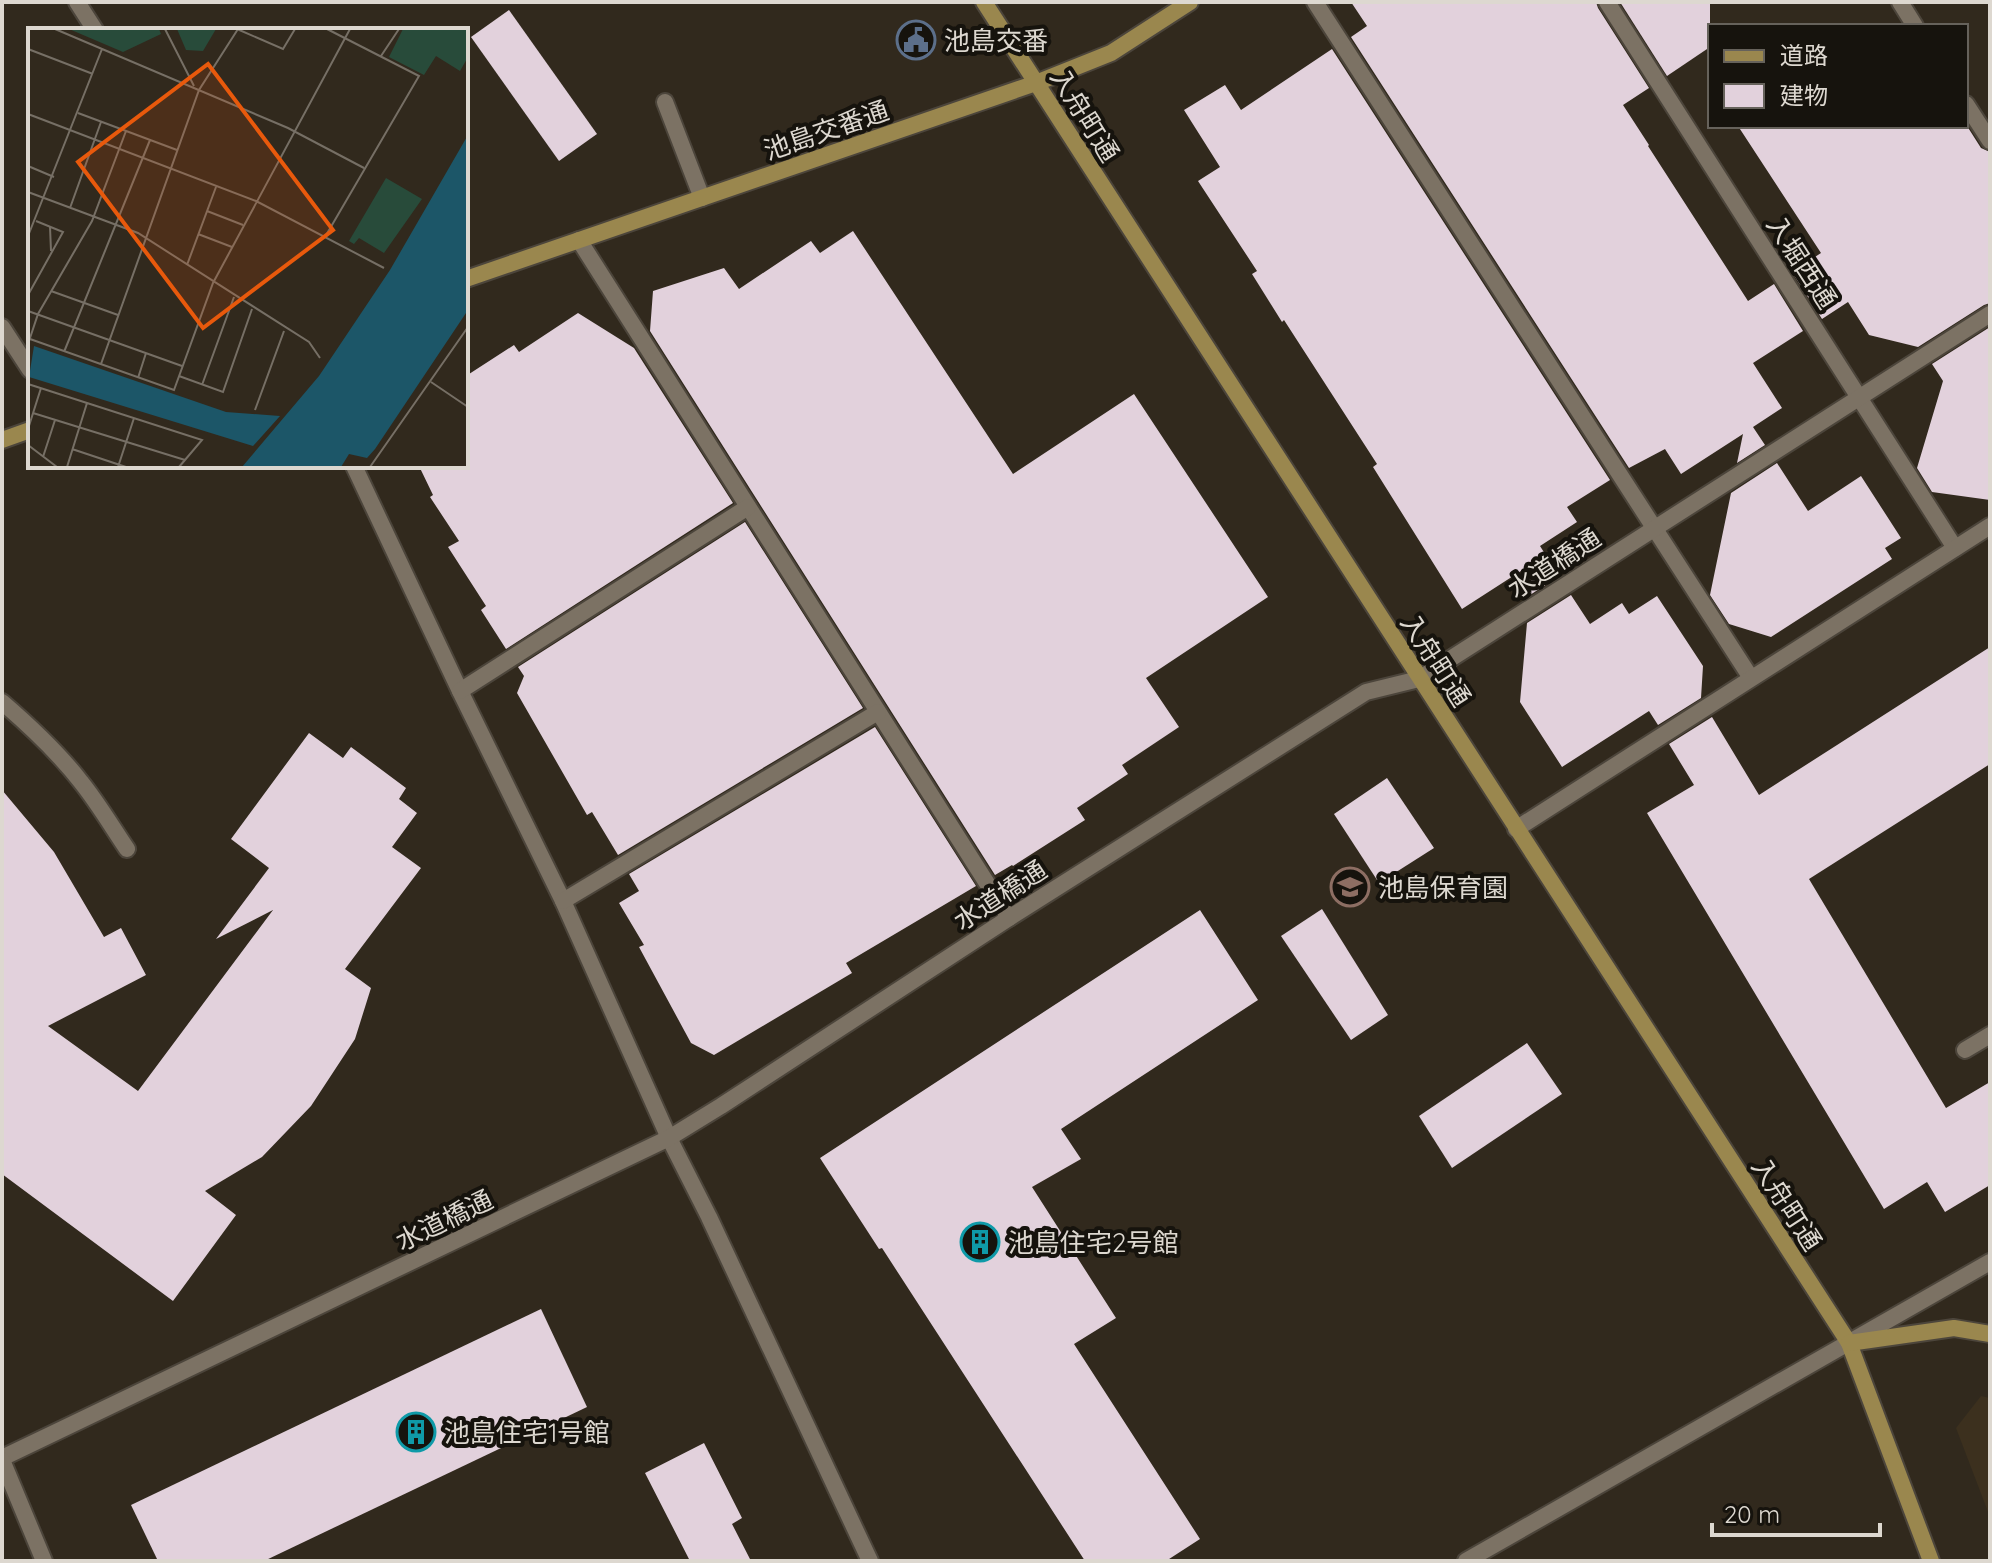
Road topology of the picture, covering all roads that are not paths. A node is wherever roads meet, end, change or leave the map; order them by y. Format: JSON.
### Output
{"nodes":[{"id":1,"x":77,"y":2,"type":"edge"},
{"id":2,"x":984,"y":2,"type":"edge"},
{"id":3,"x":1190,"y":2,"type":"edge"},
{"id":4,"x":1315,"y":2,"type":"edge"},
{"id":5,"x":1607,"y":2,"type":"edge"},
{"id":6,"x":1900,"y":2,"type":"edge"},
{"id":7,"x":1914,"y":24,"type":"edge"},
{"id":8,"x":94,"y":28,"type":"edge"},
{"id":9,"x":1036,"y":83,"type":"junction"},
{"id":10,"x":665,"y":102,"type":"dead end"},
{"id":11,"x":1968,"y":107,"type":"edge"},
{"id":12,"x":1990,"y":141,"type":"edge"},
{"id":13,"x":702,"y":198,"type":"junction"},
{"id":14,"x":579,"y":240,"type":"junction"},
{"id":15,"x":468,"y":278,"type":"edge"},
{"id":16,"x":1990,"y":314,"type":"edge"},
{"id":17,"x":2,"y":327,"type":"edge"},
{"id":18,"x":28,"y":367,"type":"edge"},
{"id":19,"x":1860,"y":397,"type":"junction"},
{"id":20,"x":28,"y":431,"type":"edge"},
{"id":21,"x":2,"y":440,"type":"edge"},
{"id":22,"x":355,"y":468,"type":"edge"},
{"id":23,"x":748,"y":507,"type":"junction"},
{"id":24,"x":1990,"y":526,"type":"edge"},
{"id":25,"x":1654,"y":527,"type":"junction"},
{"id":26,"x":1955,"y":548,"type":"junction"},
{"id":27,"x":1751,"y":678,"type":"junction"},
{"id":28,"x":1419,"y":679,"type":"junction"},
{"id":29,"x":460,"y":691,"type":"junction"},
{"id":30,"x":2,"y":702,"type":"edge"},
{"id":31,"x":878,"y":712,"type":"junction"},
{"id":32,"x":1516,"y":829,"type":"junction"},
{"id":33,"x":127,"y":849,"type":"dead end"},
{"id":34,"x":563,"y":901,"type":"junction"},
{"id":35,"x":1009,"y":918,"type":"junction"},
{"id":36,"x":1990,"y":1035,"type":"edge"},
{"id":37,"x":1965,"y":1050,"type":"dead end"},
{"id":38,"x":669,"y":1138,"type":"junction"},
{"id":39,"x":1990,"y":1262,"type":"edge"},
{"id":40,"x":1990,"y":1334,"type":"edge"},
{"id":41,"x":1849,"y":1343,"type":"junction"},
{"id":42,"x":2,"y":1459,"type":"edge"},
{"id":43,"x":44,"y":1561,"type":"edge"},
{"id":44,"x":870,"y":1561,"type":"edge"},
{"id":45,"x":1466,"y":1561,"type":"edge"},
{"id":46,"x":1931,"y":1561,"type":"edge"}],
"edges":[{"from":1,"to":8,"type":"street"},
{"from":2,"to":9,"type":"street","name":"入舟町通"},
{"from":3,"to":9,"type":"street","name":"池島交番通"},
{"from":4,"to":25,"type":"street"},
{"from":5,"to":19,"type":"street","name":"入堀西通"},
{"from":6,"to":7,"type":"street"},
{"from":9,"to":13,"type":"street","name":"池島交番通"},
{"from":9,"to":28,"type":"street","name":"入舟町通"},
{"from":10,"to":13,"type":"street"},
{"from":11,"to":12,"type":"street"},
{"from":13,"to":14,"type":"street","name":"池島交番通"},
{"from":14,"to":15,"type":"street","name":"池島交番通"},
{"from":14,"to":23,"type":"street"},
{"from":16,"to":19,"type":"street","name":"水道橋通"},
{"from":17,"to":18,"type":"street"},
{"from":19,"to":25,"type":"street","name":"水道橋通"},
{"from":19,"to":26,"type":"street","name":"入堀西通"},
{"from":20,"to":21,"type":"street"},
{"from":22,"to":29,"type":"street"},
{"from":23,"to":29,"type":"street"},
{"from":23,"to":31,"type":"street"},
{"from":24,"to":26,"type":"street"},
{"from":25,"to":27,"type":"street"},
{"from":25,"to":28,"type":"street","name":"水道橋通"},
{"from":26,"to":27,"type":"street"},
{"from":27,"to":32,"type":"street"},
{"from":28,"to":32,"type":"street","name":"入舟町通"},
{"from":28,"to":35,"type":"street","name":"水道橋通"},
{"from":29,"to":34,"type":"street"},
{"from":30,"to":33,"type":"street"},
{"from":31,"to":34,"type":"street"},
{"from":31,"to":35,"type":"street"},
{"from":32,"to":41,"type":"street","name":"入舟町通"},
{"from":34,"to":38,"type":"street"},
{"from":35,"to":38,"type":"street","name":"水道橋通"},
{"from":36,"to":37,"type":"street"},
{"from":38,"to":42,"type":"street","name":"水道橋通"},
{"from":38,"to":44,"type":"street"},
{"from":39,"to":41,"type":"street"},
{"from":40,"to":41,"type":"street"},
{"from":41,"to":45,"type":"street"},
{"from":41,"to":46,"type":"street","name":"入舟町通"},
{"from":42,"to":43,"type":"street"}]}
